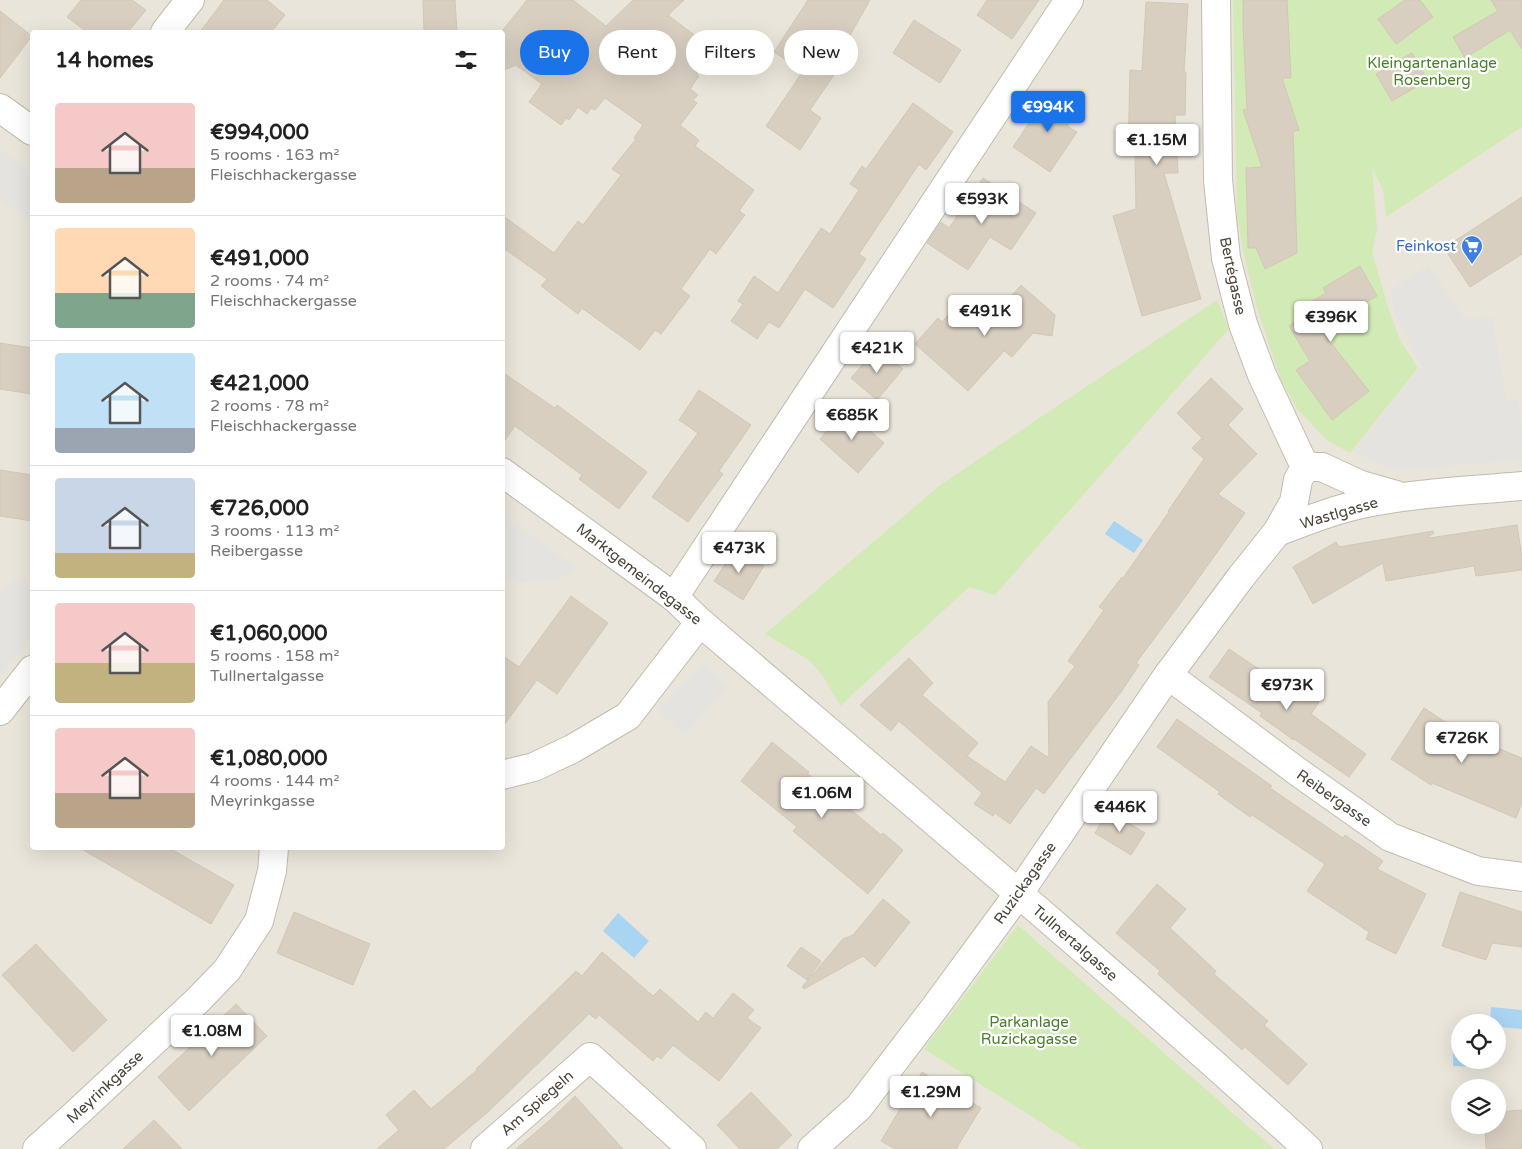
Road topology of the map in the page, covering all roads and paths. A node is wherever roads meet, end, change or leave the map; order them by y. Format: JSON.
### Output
{"nodes":[{"id":1,"x":190,"y":0,"type":"edge"},
{"id":2,"x":1069,"y":0,"type":"edge"},
{"id":3,"x":1216,"y":0,"type":"edge"},
{"id":4,"x":167,"y":30,"type":"edge"},
{"id":5,"x":0,"y":108,"type":"edge"},
{"id":6,"x":30,"y":130,"type":"edge"},
{"id":7,"x":1305,"y":467,"type":"junction"},
{"id":8,"x":505,"y":474,"type":"edge"},
{"id":9,"x":1522,"y":486,"type":"edge"},
{"id":10,"x":1402,"y":497,"type":"junction"},
{"id":11,"x":1277,"y":532,"type":"junction"},
{"id":12,"x":674,"y":597,"type":"junction"},
{"id":13,"x":700,"y":622,"type":"junction"},
{"id":14,"x":30,"y":673,"type":"edge"},
{"id":15,"x":1168,"y":675,"type":"junction"},
{"id":16,"x":793,"y":701,"type":"joint"},
{"id":17,"x":0,"y":711,"type":"edge"},
{"id":18,"x":505,"y":775,"type":"edge"},
{"id":19,"x":274,"y":850,"type":"edge"},
{"id":20,"x":1522,"y":877,"type":"edge"},
{"id":21,"x":1019,"y":893,"type":"junction"},
{"id":22,"x":37,"y":1149,"type":"edge"},
{"id":23,"x":485,"y":1149,"type":"edge"},
{"id":24,"x":692,"y":1149,"type":"edge"},
{"id":25,"x":812,"y":1149,"type":"edge"},
{"id":26,"x":1308,"y":1149,"type":"edge"}],
"edges":[{"from":1,"to":4,"type":"street"},
{"from":2,"to":12,"type":"street"},
{"from":3,"to":7,"type":"street","name":"Bertégasse"},
{"from":5,"to":6,"type":"street"},
{"from":7,"to":10,"type":"street","name":"Wastlgasse"},
{"from":7,"to":11,"type":"street"},
{"from":8,"to":12,"type":"street","name":"Marktgemeindegasse"},
{"from":9,"to":10,"type":"street","name":"Wastlgasse"},
{"from":10,"to":11,"type":"street","name":"Wastlgasse"},
{"from":11,"to":15,"type":"street","name":"Ruzickagasse"},
{"from":12,"to":13,"type":"street","name":"Marktgemeindegasse"},
{"from":13,"to":16,"type":"street","name":"Marktgemeindegasse"},
{"from":13,"to":18,"type":"street"},
{"from":14,"to":17,"type":"street"},
{"from":15,"to":20,"type":"street","name":"Reibergasse"},
{"from":15,"to":21,"type":"street","name":"Ruzickagasse"},
{"from":16,"to":21,"type":"street","name":"Tullnertalgasse"},
{"from":19,"to":22,"type":"street","name":"Meyrinkgasse"},
{"from":21,"to":25,"type":"street","name":"Ruzickagasse"},
{"from":21,"to":26,"type":"street","name":"Tullnertalgasse"},
{"from":23,"to":24,"type":"street","name":"Am Spiegeln"}]}
